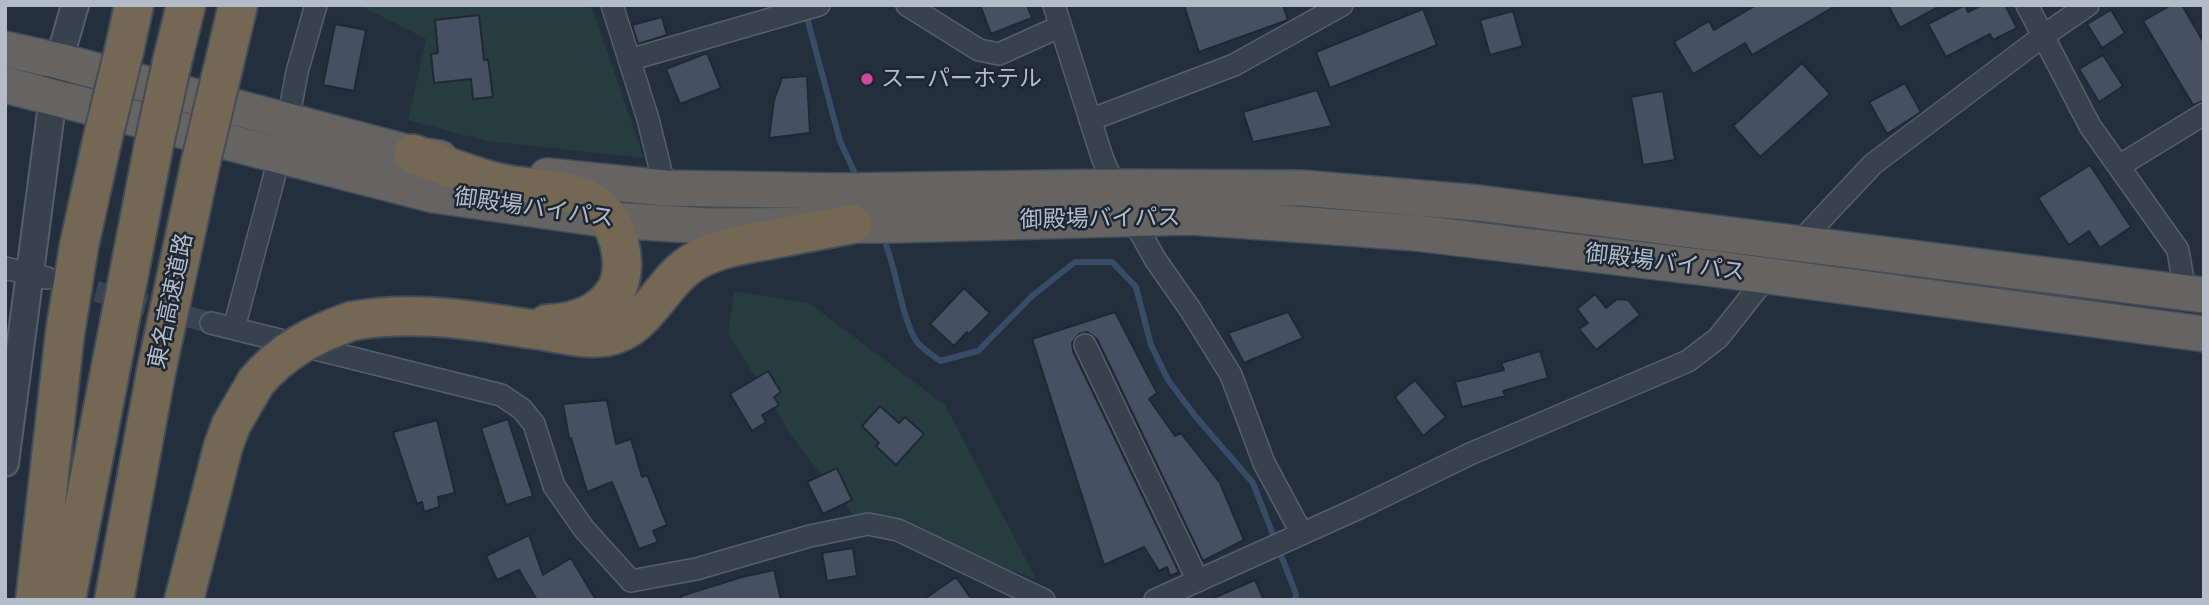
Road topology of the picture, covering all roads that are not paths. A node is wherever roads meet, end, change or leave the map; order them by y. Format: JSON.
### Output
{"nodes":[{"id":1,"x":75,"y":5,"type":"edge"},
{"id":2,"x":134,"y":5,"type":"edge"},
{"id":3,"x":186,"y":5,"type":"edge"},
{"id":4,"x":238,"y":5,"type":"edge"},
{"id":5,"x":316,"y":5,"type":"edge"},
{"id":6,"x":612,"y":5,"type":"edge"},
{"id":7,"x":819,"y":5,"type":"edge"},
{"id":8,"x":907,"y":5,"type":"edge"},
{"id":9,"x":1054,"y":5,"type":"edge"},
{"id":10,"x":1342,"y":5,"type":"edge"},
{"id":11,"x":2027,"y":5,"type":"edge"},
{"id":12,"x":2088,"y":5,"type":"edge"},
{"id":13,"x":750,"y":15,"type":"edge"},
{"id":14,"x":1059,"y":27,"type":"junction"},
{"id":15,"x":2043,"y":36,"type":"junction"},
{"id":16,"x":5,"y":49,"type":"edge"},
{"id":17,"x":629,"y":60,"type":"junction"},
{"id":18,"x":59,"y":61,"type":"junction"},
{"id":19,"x":5,"y":85,"type":"edge"},
{"id":20,"x":53,"y":97,"type":"junction"},
{"id":21,"x":2204,"y":114,"type":"edge"},
{"id":22,"x":1090,"y":120,"type":"junction"},
{"id":23,"x":288,"y":121,"type":"junction"},
{"id":24,"x":412,"y":154,"type":"junction"},
{"id":25,"x":280,"y":155,"type":"junction"},
{"id":26,"x":2119,"y":166,"type":"junction"},
{"id":27,"x":1115,"y":187,"type":"junction"},
{"id":28,"x":665,"y":188,"type":"junction"},
{"id":29,"x":846,"y":207,"type":"junction"},
{"id":30,"x":1134,"y":218,"type":"junction"},
{"id":31,"x":609,"y":220,"type":"junction"},
{"id":32,"x":1799,"y":243,"type":"junction"},
{"id":33,"x":27,"y":273,"type":"edge"},
{"id":34,"x":1766,"y":276,"type":"junction"},
{"id":35,"x":2194,"y":293,"type":"edge"},
{"id":36,"x":211,"y":323,"type":"tunnel mouth"},
{"id":37,"x":498,"y":324,"type":"junction"},
{"id":38,"x":234,"y":328,"type":"junction"},
{"id":39,"x":2204,"y":334,"type":"edge"},
{"id":40,"x":1085,"y":345,"type":"dead end"},
{"id":41,"x":5,"y":463,"type":"edge"},
{"id":42,"x":1302,"y":534,"type":"junction"},
{"id":43,"x":1198,"y":581,"type":"junction"},
{"id":44,"x":629,"y":590,"type":"edge"},
{"id":45,"x":34,"y":600,"type":"edge"},
{"id":46,"x":66,"y":600,"type":"edge"},
{"id":47,"x":114,"y":600,"type":"edge"},
{"id":48,"x":184,"y":600,"type":"edge"},
{"id":49,"x":1044,"y":600,"type":"edge"},
{"id":50,"x":1155,"y":600,"type":"edge"}],
"edges":[{"from":1,"to":18,"type":"street"},
{"from":2,"to":45,"type":"highway","bridge":true},
{"from":3,"to":46,"type":"highway","name":"東名高速道路","bridge":true},
{"from":4,"to":47,"type":"highway","name":"東名高速道路","bridge":true},
{"from":5,"to":23,"type":"street"},
{"from":6,"to":17,"type":"street"},
{"from":7,"to":13,"type":"street"},
{"from":8,"to":14,"type":"street"},
{"from":9,"to":14,"type":"street"},
{"from":10,"to":22,"type":"street"},
{"from":11,"to":15,"type":"street"},
{"from":12,"to":15,"type":"street"},
{"from":13,"to":17,"type":"street"},
{"from":14,"to":22,"type":"street"},
{"from":15,"to":26,"type":"street"},
{"from":15,"to":32,"type":"street"},
{"from":16,"to":18,"type":"highway","name":"御殿場バイパス"},
{"from":17,"to":28,"type":"street"},
{"from":18,"to":20,"type":"street"},
{"from":18,"to":23,"type":"highway","name":"御殿場バイパス"},
{"from":19,"to":20,"type":"highway","name":"御殿場バイパス"},
{"from":20,"to":25,"type":"highway","name":"御殿場バイパス"},
{"from":20,"to":33,"type":"street"},
{"from":21,"to":26,"type":"street"},
{"from":22,"to":27,"type":"street"},
{"from":23,"to":24,"type":"highway","name":"御殿場バイパス"},
{"from":24,"to":28,"type":"highway","name":"御殿場バイパス"},
{"from":24,"to":31,"type":"highway"},
{"from":25,"to":31,"type":"highway","name":"御殿場バイパス"},
{"from":25,"to":38,"type":"street"},
{"from":26,"to":35,"type":"street"},
{"from":27,"to":29,"type":"highway","name":"御殿場バイパス"},
{"from":27,"to":30,"type":"street"},
{"from":27,"to":32,"type":"highway","name":"御殿場バイパス"},
{"from":28,"to":29,"type":"highway","name":"御殿場バイパス"},
{"from":29,"to":30,"type":"highway","name":"御殿場バイパス"},
{"from":29,"to":31,"type":"highway","name":"御殿場バイパス"},
{"from":29,"to":37,"type":"highway"},
{"from":30,"to":34,"type":"highway","name":"御殿場バイパス"},
{"from":30,"to":42,"type":"street"},
{"from":31,"to":37,"type":"highway"},
{"from":32,"to":34,"type":"street"},
{"from":32,"to":35,"type":"highway","name":"御殿場バイパス"},
{"from":33,"to":41,"type":"street"},
{"from":34,"to":39,"type":"highway","name":"御殿場バイパス"},
{"from":34,"to":42,"type":"street"},
{"from":36,"to":38,"type":"street"},
{"from":37,"to":48,"type":"highway","bridge":true},
{"from":38,"to":44,"type":"street"},
{"from":40,"to":43,"type":"street"},
{"from":42,"to":43,"type":"street"},
{"from":43,"to":50,"type":"street"},
{"from":44,"to":49,"type":"street"}]}
